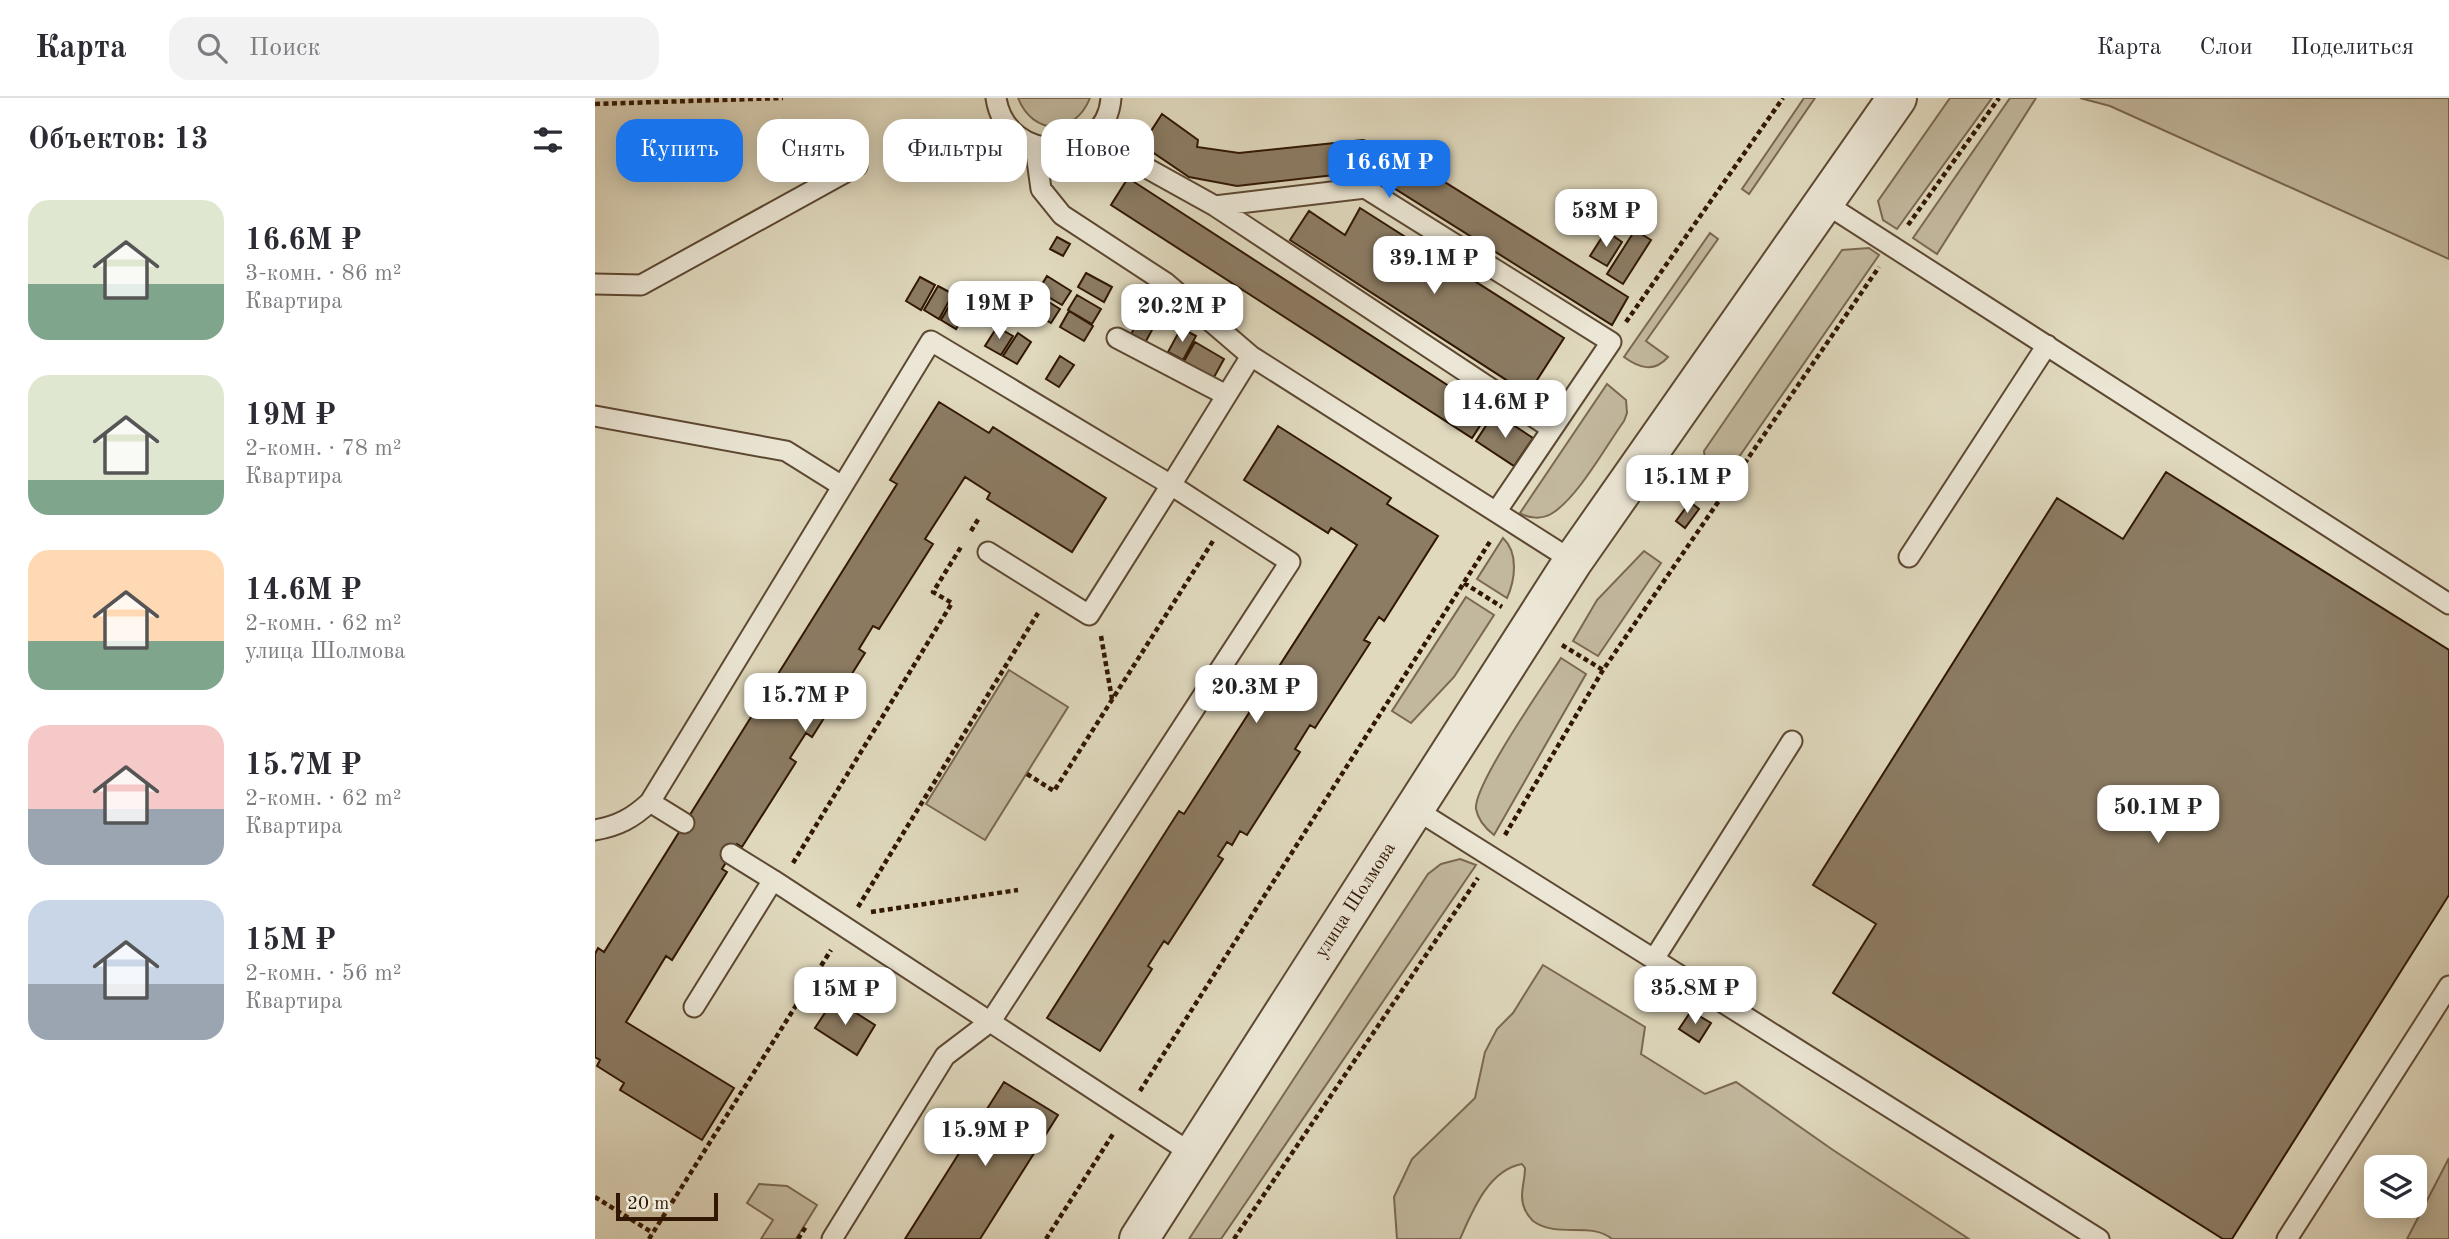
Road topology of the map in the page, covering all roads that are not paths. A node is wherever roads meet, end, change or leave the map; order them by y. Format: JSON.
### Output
{"nodes":[{"id":1,"x":996,"y":98,"type":"edge"},
{"id":2,"x":1111,"y":98,"type":"edge"},
{"id":3,"x":1896,"y":98,"type":"edge"},
{"id":4,"x":1035,"y":146,"type":"junction"},
{"id":5,"x":1154,"y":172,"type":"edge"},
{"id":6,"x":828,"y":182,"type":"edge"},
{"id":7,"x":1823,"y":202,"type":"junction"},
{"id":8,"x":1215,"y":206,"type":"junction"},
{"id":9,"x":595,"y":284,"type":"edge"},
{"id":10,"x":1117,"y":338,"type":"dead end"},
{"id":11,"x":2047,"y":345,"type":"junction"},
{"id":12,"x":1251,"y":356,"type":"junction"},
{"id":13,"x":1226,"y":395,"type":"junction"},
{"id":14,"x":595,"y":416,"type":"edge"},
{"id":15,"x":1552,"y":429,"type":"junction"},
{"id":16,"x":1171,"y":485,"type":"junction"},
{"id":17,"x":842,"y":486,"type":"junction"},
{"id":18,"x":1501,"y":515,"type":"junction"},
{"id":19,"x":988,"y":552,"type":"dead end"},
{"id":20,"x":1909,"y":557,"type":"dead end"},
{"id":21,"x":1573,"y":561,"type":"junction"},
{"id":22,"x":2449,"y":604,"type":"edge"},
{"id":23,"x":1792,"y":741,"type":"dead end"},
{"id":24,"x":650,"y":802,"type":"junction"},
{"id":25,"x":1415,"y":809,"type":"junction"},
{"id":26,"x":684,"y":823,"type":"dead end"},
{"id":27,"x":595,"y":830,"type":"edge"},
{"id":28,"x":731,"y":854,"type":"dead end"},
{"id":29,"x":776,"y":883,"type":"junction"},
{"id":30,"x":1654,"y":959,"type":"junction"},
{"id":31,"x":2449,"y":986,"type":"edge"},
{"id":32,"x":694,"y":1007,"type":"dead end"},
{"id":33,"x":991,"y":1021,"type":"junction"},
{"id":34,"x":1194,"y":1155,"type":"junction"},
{"id":35,"x":832,"y":1239,"type":"edge"},
{"id":36,"x":1139,"y":1239,"type":"edge"},
{"id":37,"x":2099,"y":1239,"type":"edge"},
{"id":38,"x":2287,"y":1239,"type":"edge"}],
"edges":[{"from":1,"to":4,"type":"lane"},
{"from":2,"to":4,"type":"lane"},
{"from":3,"to":7,"type":"street","name":"улица Шолмова"},
{"from":4,"to":12,"type":"lane"},
{"from":5,"to":8,"type":"lane"},
{"from":6,"to":9,"type":"lane"},
{"from":7,"to":11,"type":"lane"},
{"from":7,"to":21,"type":"street","name":"улица Шолмова"},
{"from":8,"to":15,"type":"lane"},
{"from":8,"to":15,"type":"lane"},
{"from":10,"to":13,"type":"lane"},
{"from":11,"to":20,"type":"lane"},
{"from":11,"to":22,"type":"lane"},
{"from":12,"to":13,"type":"lane"},
{"from":12,"to":18,"type":"lane"},
{"from":13,"to":16,"type":"lane"},
{"from":14,"to":17,"type":"lane"},
{"from":15,"to":18,"type":"lane"},
{"from":16,"to":17,"type":"lane"},
{"from":16,"to":19,"type":"lane"},
{"from":16,"to":33,"type":"lane"},
{"from":17,"to":24,"type":"lane"},
{"from":18,"to":21,"type":"lane"},
{"from":21,"to":25,"type":"street","name":"улица Шолмова"},
{"from":23,"to":30,"type":"lane"},
{"from":24,"to":26,"type":"lane"},
{"from":24,"to":27,"type":"lane"},
{"from":25,"to":30,"type":"lane"},
{"from":25,"to":34,"type":"street","name":"улица Шолмова"},
{"from":28,"to":29,"type":"lane"},
{"from":29,"to":32,"type":"lane"},
{"from":29,"to":33,"type":"lane"},
{"from":30,"to":37,"type":"lane"},
{"from":31,"to":38,"type":"lane"},
{"from":33,"to":34,"type":"lane"},
{"from":33,"to":35,"type":"lane"},
{"from":34,"to":36,"type":"street","name":"улица Шолмова"}]}
